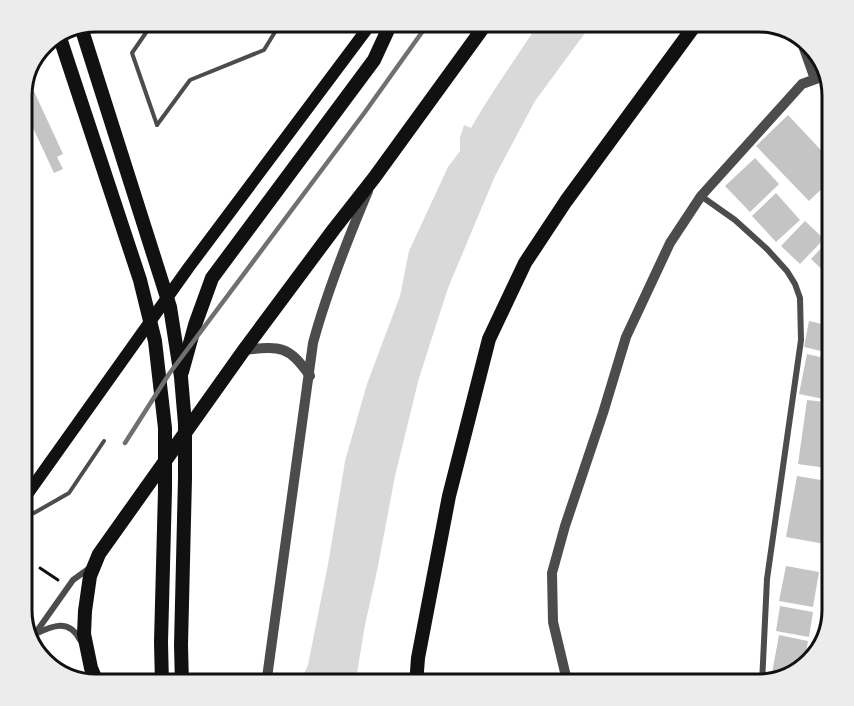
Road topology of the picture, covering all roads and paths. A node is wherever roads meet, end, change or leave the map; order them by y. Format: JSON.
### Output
{"nodes":[{"id":1,"x":146,"y":32,"type":"edge"},
{"id":2,"x":275,"y":32,"type":"dead end"},
{"id":3,"x":365,"y":32,"type":"edge"},
{"id":4,"x":387,"y":32,"type":"edge"},
{"id":5,"x":480,"y":32,"type":"edge"},
{"id":6,"x":690,"y":32,"type":"edge"},
{"id":7,"x":83,"y":33,"type":"edge"},
{"id":8,"x":61,"y":41,"type":"edge"},
{"id":9,"x":811,"y":60,"type":"edge"},
{"id":10,"x":819,"y":77,"type":"edge"},
{"id":11,"x":820,"y":78,"type":"edge"},
{"id":12,"x":374,"y":178,"type":"junction"},
{"id":13,"x":700,"y":196,"type":"junction"},
{"id":14,"x":244,"y":350,"type":"junction"},
{"id":15,"x":310,"y":376,"type":"junction"},
{"id":16,"x":181,"y":377,"type":"junction"},
{"id":17,"x":104,"y":441,"type":"dead end"},
{"id":18,"x":32,"y":480,"type":"edge"},
{"id":19,"x":38,"y":480,"type":"junction"},
{"id":20,"x":32,"y":488,"type":"edge"},
{"id":21,"x":32,"y":512,"type":"edge"},
{"id":22,"x":97,"y":560,"type":"junction"},
{"id":23,"x":40,"y":568,"type":"dead end"},
{"id":24,"x":53,"y":587,"type":"dead end"},
{"id":25,"x":36,"y":632,"type":"edge"},
{"id":26,"x":36,"y":634,"type":"edge"},
{"id":27,"x":87,"y":652,"type":"junction"},
{"id":28,"x":93,"y":674,"type":"edge"},
{"id":29,"x":162,"y":674,"type":"edge"},
{"id":30,"x":182,"y":674,"type":"edge"},
{"id":31,"x":268,"y":674,"type":"edge"},
{"id":32,"x":417,"y":674,"type":"edge"},
{"id":33,"x":565,"y":674,"type":"edge"},
{"id":34,"x":762,"y":674,"type":"edge"}],
"edges":[{"from":1,"to":2,"type":"lane"},
{"from":3,"to":19,"type":"main road"},
{"from":4,"to":16,"type":"main road"},
{"from":5,"to":12,"type":"main road"},
{"from":6,"to":32,"type":"main road"},
{"from":7,"to":16,"type":"main road"},
{"from":8,"to":29,"type":"main road"},
{"from":9,"to":10,"type":"street"},
{"from":11,"to":13,"type":"street"},
{"from":12,"to":14,"type":"main road"},
{"from":12,"to":15,"type":"street"},
{"from":13,"to":33,"type":"street"},
{"from":13,"to":34,"type":"street"},
{"from":14,"to":15,"type":"street"},
{"from":14,"to":22,"type":"main road"},
{"from":15,"to":31,"type":"street"},
{"from":16,"to":30,"type":"main road"},
{"from":17,"to":21,"type":"lane"},
{"from":18,"to":19,"type":"street"},
{"from":19,"to":20,"type":"main road"},
{"from":22,"to":25,"type":"street"},
{"from":22,"to":27,"type":"main road"},
{"from":23,"to":24,"type":"path"},
{"from":26,"to":27,"type":"street"},
{"from":27,"to":28,"type":"main road"}]}
